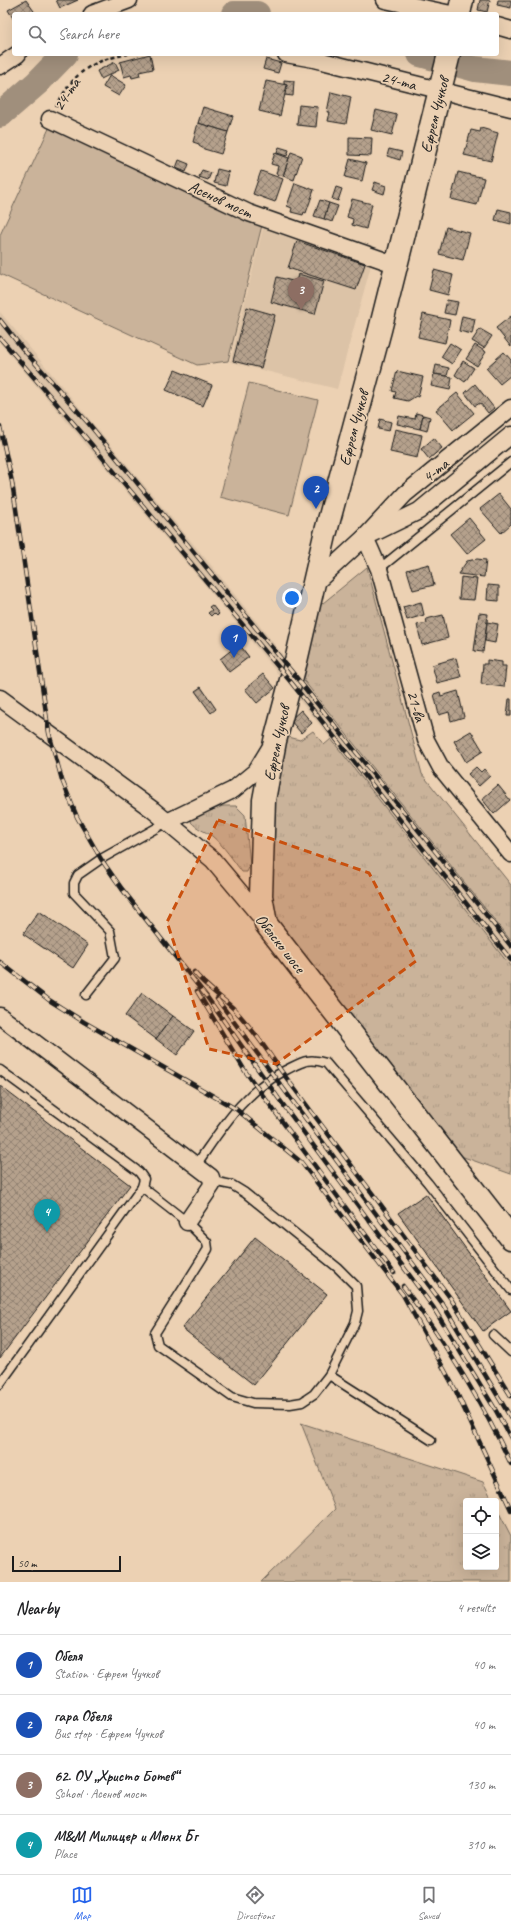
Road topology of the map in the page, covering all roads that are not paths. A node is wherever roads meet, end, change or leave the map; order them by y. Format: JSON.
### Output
{"nodes":[{"id":1,"x":129,"y":0,"type":"edge"},
{"id":2,"x":385,"y":0,"type":"edge"},
{"id":3,"x":462,"y":0,"type":"edge"},
{"id":4,"x":107,"y":4,"type":"edge"},
{"id":5,"x":95,"y":12,"type":"edge"},
{"id":6,"x":442,"y":12,"type":"edge"},
{"id":7,"x":459,"y":12,"type":"edge"},
{"id":8,"x":499,"y":27,"type":"edge"},
{"id":9,"x":511,"y":30,"type":"edge"},
{"id":10,"x":15,"y":56,"type":"edge"},
{"id":11,"x":297,"y":56,"type":"edge"},
{"id":12,"x":449,"y":56,"type":"edge"},
{"id":13,"x":0,"y":66,"type":"edge"},
{"id":14,"x":442,"y":83,"type":"junction"},
{"id":15,"x":511,"y":108,"type":"edge"},
{"id":16,"x":50,"y":119,"type":"road end"},
{"id":17,"x":397,"y":265,"type":"junction"},
{"id":18,"x":511,"y":408,"type":"edge"},
{"id":19,"x":511,"y":435,"type":"edge"},
{"id":20,"x":511,"y":462,"type":"edge"},
{"id":21,"x":365,"y":537,"type":"junction"},
{"id":22,"x":379,"y":569,"type":"junction"},
{"id":23,"x":313,"y":585,"type":"junction"},
{"id":24,"x":0,"y":698,"type":"edge"},
{"id":25,"x":275,"y":741,"type":"junction"},
{"id":26,"x":167,"y":822,"type":"junction"},
{"id":27,"x":511,"y":854,"type":"edge"},
{"id":28,"x":266,"y":924,"type":"junction"},
{"id":29,"x":86,"y":995,"type":"dead end"},
{"id":30,"x":0,"y":1016,"type":"edge"},
{"id":31,"x":0,"y":1070,"type":"edge"},
{"id":32,"x":196,"y":1165,"type":"junction"},
{"id":33,"x":212,"y":1181,"type":"junction"},
{"id":34,"x":142,"y":1187,"type":"junction"},
{"id":35,"x":187,"y":1222,"type":"junction"},
{"id":36,"x":511,"y":1238,"type":"edge"},
{"id":37,"x":511,"y":1290,"type":"edge"},
{"id":38,"x":493,"y":1335,"type":"dead end"},
{"id":39,"x":511,"y":1352,"type":"edge"},
{"id":40,"x":329,"y":1375,"type":"junction"},
{"id":41,"x":0,"y":1384,"type":"edge"},
{"id":42,"x":430,"y":1440,"type":"dead end"}],
"edges":[{"from":1,"to":4,"type":"street"},
{"from":2,"to":6,"type":"street"},
{"from":3,"to":7,"type":"street"},
{"from":4,"to":5,"type":"street"},
{"from":8,"to":9,"type":"street"},
{"from":10,"to":13,"type":"street"},
{"from":11,"to":14,"type":"street","name":"24-та"},
{"from":12,"to":14,"type":"street","name":"Ефрем Чучков"},
{"from":14,"to":15,"type":"street","name":"24-та"},
{"from":14,"to":17,"type":"street","name":"Ефрем Чучков"},
{"from":16,"to":17,"type":"street","name":"Асенов мост"},
{"from":17,"to":23,"type":"street","name":"Ефрем Чучков"},
{"from":18,"to":21,"type":"street","name":"4-та"},
{"from":19,"to":21,"type":"street","name":"4-та"},
{"from":20,"to":22,"type":"lane"},
{"from":21,"to":22,"type":"street","name":"21-ва"},
{"from":21,"to":23,"type":"street","name":"4-та"},
{"from":22,"to":27,"type":"street","name":"21-ва"},
{"from":23,"to":25,"type":"street","name":"Ефрем Чучков"},
{"from":24,"to":26,"type":"street","name":"Обелско шосе"},
{"from":25,"to":26,"type":"street"},
{"from":25,"to":28,"type":"street","name":"Ефрем Чучков"},
{"from":26,"to":28,"type":"street","name":"Обелско шосе"},
{"from":26,"to":29,"type":"lane"},
{"from":28,"to":36,"type":"street","name":"Обелско шосе"},
{"from":30,"to":32,"type":"street"},
{"from":31,"to":34,"type":"lane"},
{"from":32,"to":33,"type":"street"},
{"from":32,"to":37,"type":"lane"},
{"from":33,"to":35,"type":"street"},
{"from":33,"to":40,"type":"lane"},
{"from":34,"to":35,"type":"lane"},
{"from":34,"to":41,"type":"lane"},
{"from":35,"to":40,"type":"lane"},
{"from":38,"to":39,"type":"lane"},
{"from":40,"to":42,"type":"lane"}]}
